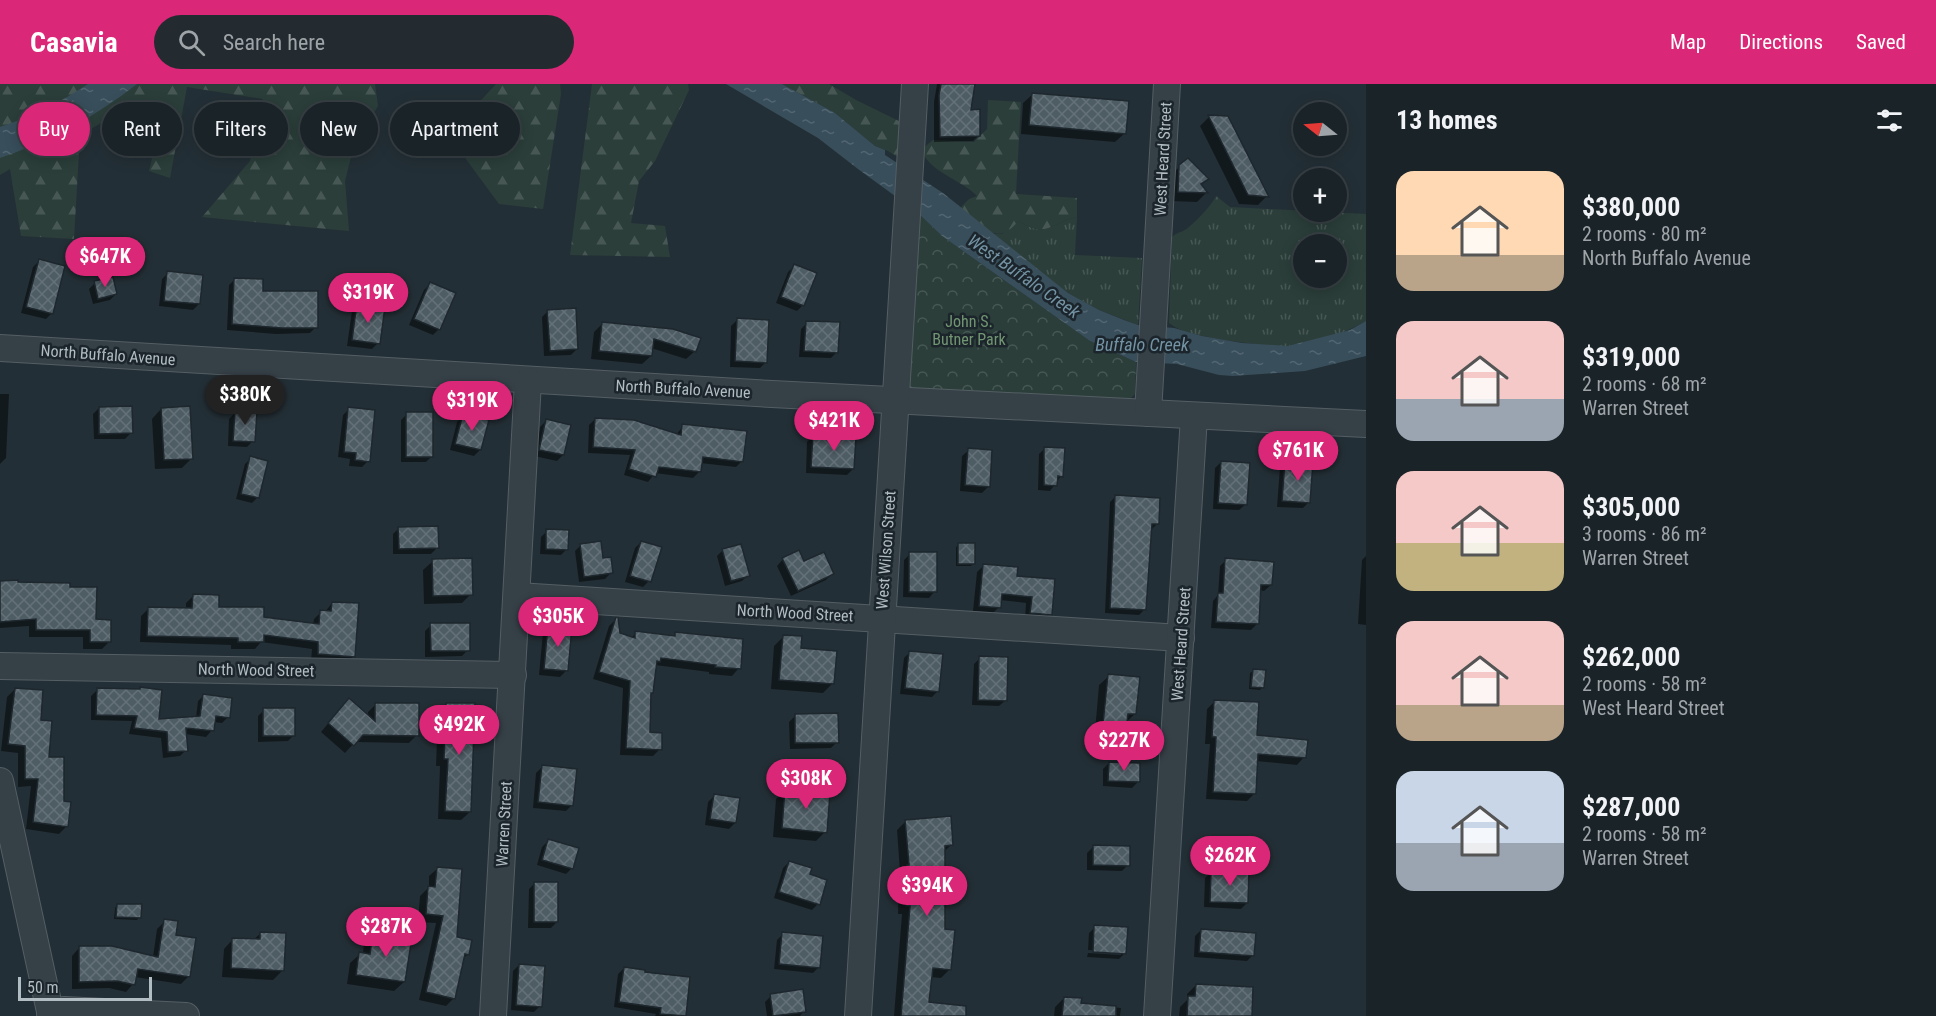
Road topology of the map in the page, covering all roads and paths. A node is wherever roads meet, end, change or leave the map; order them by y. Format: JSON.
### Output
{"nodes":[{"id":1,"x":915,"y":84,"type":"edge"},
{"id":2,"x":1167,"y":84,"type":"edge"},
{"id":3,"x":0,"y":348,"type":"edge"},
{"id":4,"x":528,"y":381,"type":"junction"},
{"id":5,"x":895,"y":400,"type":"junction"},
{"id":6,"x":1148,"y":413,"type":"junction"},
{"id":7,"x":1194,"y":416,"type":"junction"},
{"id":8,"x":1366,"y":424,"type":"edge"},
{"id":9,"x":517,"y":596,"type":"junction"},
{"id":10,"x":881,"y":618,"type":"junction"},
{"id":11,"x":1181,"y":638,"type":"junction"},
{"id":12,"x":0,"y":666,"type":"edge"},
{"id":13,"x":513,"y":675,"type":"junction"},
{"id":14,"x":0,"y":780,"type":"edge"},
{"id":15,"x":50,"y":1014,"type":"edge"},
{"id":16,"x":186,"y":1016,"type":"edge"},
{"id":17,"x":493,"y":1016,"type":"edge"},
{"id":18,"x":858,"y":1016,"type":"edge"},
{"id":19,"x":1157,"y":1016,"type":"edge"}],
"edges":[{"from":1,"to":5,"type":"street","name":"West Wilson Street"},
{"from":2,"to":6,"type":"street","name":"West Heard Street"},
{"from":3,"to":4,"type":"street","name":"North Buffalo Avenue"},
{"from":4,"to":5,"type":"street","name":"North Buffalo Avenue"},
{"from":4,"to":9,"type":"street","name":"Warren Street"},
{"from":5,"to":6,"type":"street","name":"North Buffalo Avenue"},
{"from":5,"to":10,"type":"street","name":"West Wilson Street"},
{"from":6,"to":7,"type":"street","name":"North Buffalo Avenue"},
{"from":7,"to":8,"type":"street","name":"North Buffalo Avenue"},
{"from":7,"to":11,"type":"street","name":"West Heard Street"},
{"from":9,"to":10,"type":"street","name":"North Wood Street"},
{"from":9,"to":13,"type":"street","name":"Warren Street"},
{"from":10,"to":11,"type":"street","name":"North Wood Street"},
{"from":10,"to":18,"type":"street","name":"West Wilson Street"},
{"from":11,"to":19,"type":"street","name":"West Heard Street"},
{"from":12,"to":13,"type":"street","name":"North Wood Street"},
{"from":13,"to":17,"type":"street","name":"Warren Street"},
{"from":14,"to":15,"type":"street"},
{"from":15,"to":16,"type":"street"}]}
